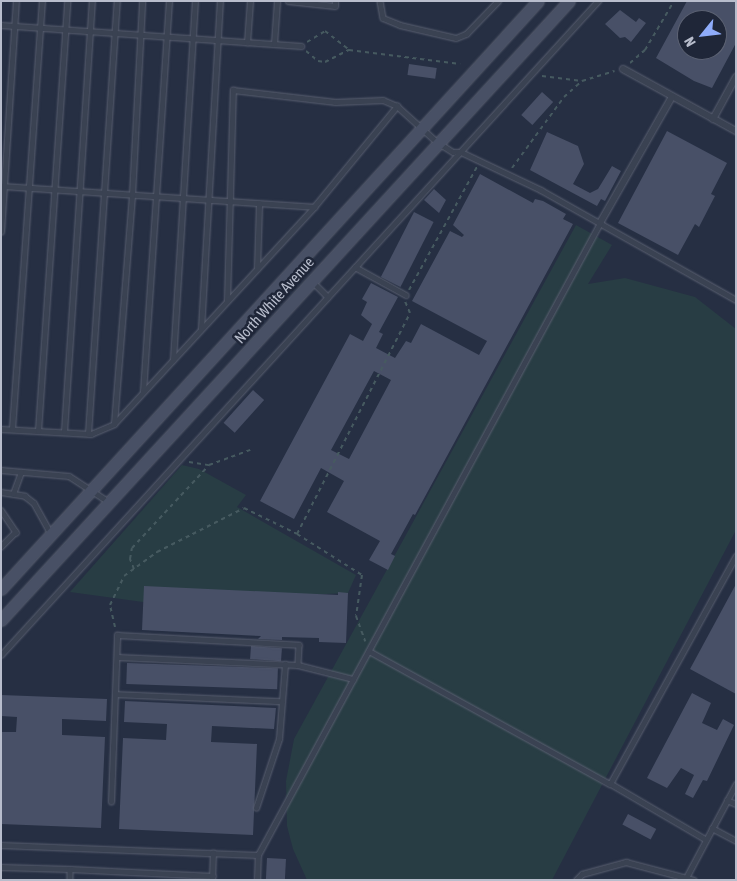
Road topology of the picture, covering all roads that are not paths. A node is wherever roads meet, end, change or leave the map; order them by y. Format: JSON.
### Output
{"nodes":[{"id":1,"x":16,"y":1,"type":"edge"},
{"id":2,"x":42,"y":1,"type":"edge"},
{"id":3,"x":67,"y":1,"type":"edge"},
{"id":4,"x":92,"y":1,"type":"edge"},
{"id":5,"x":117,"y":1,"type":"edge"},
{"id":6,"x":142,"y":1,"type":"edge"},
{"id":7,"x":169,"y":1,"type":"edge"},
{"id":8,"x":195,"y":1,"type":"edge"},
{"id":9,"x":220,"y":1,"type":"edge"},
{"id":10,"x":250,"y":1,"type":"edge"},
{"id":11,"x":277,"y":1,"type":"edge"},
{"id":12,"x":288,"y":1,"type":"edge"},
{"id":13,"x":335,"y":1,"type":"edge"},
{"id":14,"x":380,"y":1,"type":"edge"},
{"id":15,"x":498,"y":1,"type":"edge"},
{"id":16,"x":538,"y":1,"type":"edge"},
{"id":17,"x":569,"y":1,"type":"edge"},
{"id":18,"x":598,"y":1,"type":"edge"},
{"id":19,"x":308,"y":2,"type":"edge"},
{"id":20,"x":1,"y":25,"type":"edge"},
{"id":21,"x":14,"y":26,"type":"junction"},
{"id":22,"x":40,"y":28,"type":"junction"},
{"id":23,"x":66,"y":29,"type":"junction"},
{"id":24,"x":90,"y":31,"type":"junction"},
{"id":25,"x":115,"y":33,"type":"junction"},
{"id":26,"x":141,"y":35,"type":"junction"},
{"id":27,"x":166,"y":37,"type":"junction"},
{"id":28,"x":193,"y":39,"type":"junction"},
{"id":29,"x":217,"y":40,"type":"junction"},
{"id":30,"x":247,"y":42,"type":"junction"},
{"id":31,"x":274,"y":44,"type":"junction"},
{"id":32,"x":301,"y":46,"type":"road end"},
{"id":33,"x":623,"y":69,"type":"road end"},
{"id":34,"x":736,"y":76,"type":"edge"},
{"id":35,"x":672,"y":97,"type":"junction"},
{"id":36,"x":397,"y":106,"type":"junction"},
{"id":37,"x":713,"y":119,"type":"junction"},
{"id":38,"x":422,"y":130,"type":"junction"},
{"id":39,"x":736,"y":132,"type":"edge"},
{"id":40,"x":437,"y":142,"type":"junction"},
{"id":41,"x":461,"y":152,"type":"junction"},
{"id":42,"x":3,"y":186,"type":"edge"},
{"id":43,"x":30,"y":188,"type":"junction"},
{"id":44,"x":54,"y":190,"type":"junction"},
{"id":45,"x":81,"y":192,"type":"junction"},
{"id":46,"x":104,"y":193,"type":"junction"},
{"id":47,"x":132,"y":195,"type":"junction"},
{"id":48,"x":158,"y":197,"type":"junction"},
{"id":49,"x":180,"y":198,"type":"junction"},
{"id":50,"x":206,"y":200,"type":"junction"},
{"id":51,"x":229,"y":202,"type":"junction"},
{"id":52,"x":259,"y":204,"type":"junction"},
{"id":53,"x":314,"y":207,"type":"junction"},
{"id":54,"x":600,"y":223,"type":"junction"},
{"id":55,"x":1,"y":232,"type":"edge"},
{"id":56,"x":355,"y":267,"type":"junction"},
{"id":57,"x":257,"y":269,"type":"junction"},
{"id":58,"x":311,"y":281,"type":"junction"},
{"id":59,"x":406,"y":295,"type":"road end"},
{"id":60,"x":328,"y":296,"type":"junction"},
{"id":61,"x":736,"y":300,"type":"edge"},
{"id":62,"x":227,"y":301,"type":"junction"},
{"id":63,"x":201,"y":329,"type":"junction"},
{"id":64,"x":172,"y":360,"type":"junction"},
{"id":65,"x":143,"y":392,"type":"junction"},
{"id":66,"x":114,"y":424,"type":"junction"},
{"id":67,"x":1,"y":429,"type":"edge"},
{"id":68,"x":12,"y":430,"type":"junction"},
{"id":69,"x":38,"y":431,"type":"junction"},
{"id":70,"x":64,"y":432,"type":"junction"},
{"id":71,"x":88,"y":434,"type":"junction"},
{"id":72,"x":1,"y":470,"type":"edge"},
{"id":73,"x":21,"y":472,"type":"junction"},
{"id":74,"x":94,"y":489,"type":"junction"},
{"id":75,"x":1,"y":492,"type":"edge"},
{"id":76,"x":13,"y":494,"type":"junction"},
{"id":77,"x":110,"y":503,"type":"junction"},
{"id":78,"x":1,"y":510,"type":"edge"},
{"id":79,"x":51,"y":535,"type":"junction"},
{"id":80,"x":1,"y":547,"type":"edge"},
{"id":81,"x":736,"y":556,"type":"edge"},
{"id":82,"x":1,"y":589,"type":"edge"},
{"id":83,"x":1,"y":620,"type":"edge"},
{"id":84,"x":369,"y":651,"type":"junction"},
{"id":85,"x":1,"y":655,"type":"edge"},
{"id":86,"x":117,"y":657,"type":"junction"},
{"id":87,"x":285,"y":664,"type":"junction"},
{"id":88,"x":298,"y":665,"type":"junction"},
{"id":89,"x":353,"y":679,"type":"junction"},
{"id":90,"x":116,"y":694,"type":"junction"},
{"id":91,"x":279,"y":701,"type":"junction"},
{"id":92,"x":610,"y":784,"type":"junction"},
{"id":93,"x":736,"y":784,"type":"edge"},
{"id":94,"x":727,"y":800,"type":"junction"},
{"id":95,"x":111,"y":802,"type":"dead end"},
{"id":96,"x":736,"y":804,"type":"edge"},
{"id":97,"x":256,"y":808,"type":"dead end"},
{"id":98,"x":712,"y":828,"type":"junction"},
{"id":99,"x":706,"y":840,"type":"junction"},
{"id":100,"x":736,"y":841,"type":"edge"},
{"id":101,"x":1,"y":845,"type":"edge"},
{"id":102,"x":213,"y":853,"type":"junction"},
{"id":103,"x":258,"y":855,"type":"junction"},
{"id":104,"x":1,"y":867,"type":"edge"},
{"id":105,"x":70,"y":869,"type":"junction"},
{"id":106,"x":687,"y":876,"type":"junction"},
{"id":107,"x":213,"y":878,"type":"edge"},
{"id":108,"x":70,"y":880,"type":"edge"},
{"id":109,"x":257,"y":880,"type":"edge"},
{"id":110,"x":576,"y":880,"type":"edge"},
{"id":111,"x":694,"y":880,"type":"edge"}],
"edges":[{"from":1,"to":21,"type":"lane"},
{"from":2,"to":22,"type":"lane"},
{"from":3,"to":23,"type":"lane"},
{"from":4,"to":24,"type":"lane"},
{"from":5,"to":25,"type":"lane"},
{"from":6,"to":26,"type":"lane"},
{"from":7,"to":27,"type":"lane"},
{"from":8,"to":28,"type":"lane"},
{"from":9,"to":29,"type":"lane"},
{"from":10,"to":30,"type":"lane"},
{"from":11,"to":31,"type":"lane"},
{"from":12,"to":19,"type":"lane"},
{"from":13,"to":19,"type":"lane"},
{"from":14,"to":15,"type":"lane"},
{"from":16,"to":38,"type":"main road","name":"North White Avenue"},
{"from":17,"to":40,"type":"main road","name":"North White Avenue"},
{"from":18,"to":41,"type":"lane"},
{"from":20,"to":21,"type":"lane"},
{"from":21,"to":22,"type":"lane"},
{"from":21,"to":42,"type":"lane"},
{"from":22,"to":23,"type":"lane"},
{"from":22,"to":43,"type":"lane"},
{"from":23,"to":24,"type":"lane"},
{"from":23,"to":44,"type":"lane"},
{"from":24,"to":25,"type":"lane"},
{"from":24,"to":45,"type":"lane"},
{"from":25,"to":26,"type":"lane"},
{"from":25,"to":46,"type":"lane"},
{"from":26,"to":27,"type":"lane"},
{"from":26,"to":47,"type":"lane"},
{"from":27,"to":28,"type":"lane"},
{"from":27,"to":48,"type":"lane"},
{"from":28,"to":29,"type":"lane"},
{"from":28,"to":49,"type":"lane"},
{"from":29,"to":30,"type":"lane"},
{"from":29,"to":50,"type":"lane"},
{"from":30,"to":31,"type":"lane"},
{"from":31,"to":32,"type":"lane"},
{"from":33,"to":35,"type":"street"},
{"from":34,"to":37,"type":"street"},
{"from":35,"to":37,"type":"street"},
{"from":35,"to":54,"type":"street"},
{"from":36,"to":38,"type":"lane"},
{"from":36,"to":51,"type":"lane"},
{"from":36,"to":53,"type":"lane"},
{"from":37,"to":39,"type":"street"},
{"from":38,"to":40,"type":"lane"},
{"from":38,"to":74,"type":"main road","name":"North White Avenue"},
{"from":40,"to":41,"type":"lane"},
{"from":40,"to":58,"type":"main road","name":"North White Avenue"},
{"from":41,"to":54,"type":"lane"},
{"from":41,"to":56,"type":"lane"},
{"from":42,"to":43,"type":"lane"},
{"from":42,"to":55,"type":"lane"},
{"from":43,"to":44,"type":"lane"},
{"from":43,"to":68,"type":"lane"},
{"from":44,"to":45,"type":"lane"},
{"from":44,"to":69,"type":"lane"},
{"from":45,"to":46,"type":"lane"},
{"from":45,"to":70,"type":"lane"},
{"from":46,"to":47,"type":"lane"},
{"from":46,"to":71,"type":"lane"},
{"from":47,"to":48,"type":"lane"},
{"from":47,"to":66,"type":"lane"},
{"from":48,"to":49,"type":"lane"},
{"from":48,"to":65,"type":"lane"},
{"from":49,"to":50,"type":"lane"},
{"from":49,"to":64,"type":"lane"},
{"from":50,"to":51,"type":"lane"},
{"from":50,"to":63,"type":"lane"},
{"from":51,"to":52,"type":"lane"},
{"from":51,"to":62,"type":"lane"},
{"from":52,"to":53,"type":"lane"},
{"from":52,"to":57,"type":"lane"},
{"from":53,"to":57,"type":"lane"},
{"from":54,"to":61,"type":"lane"},
{"from":54,"to":84,"type":"lane"},
{"from":56,"to":59,"type":"lane"},
{"from":56,"to":60,"type":"lane"},
{"from":57,"to":62,"type":"lane"},
{"from":58,"to":60,"type":"lane"},
{"from":58,"to":77,"type":"main road","name":"North White Avenue"},
{"from":60,"to":85,"type":"lane"},
{"from":62,"to":63,"type":"lane"},
{"from":63,"to":64,"type":"lane"},
{"from":64,"to":65,"type":"lane"},
{"from":65,"to":66,"type":"lane"},
{"from":66,"to":71,"type":"lane"},
{"from":67,"to":68,"type":"lane"},
{"from":68,"to":69,"type":"lane"},
{"from":69,"to":70,"type":"lane"},
{"from":70,"to":71,"type":"lane"},
{"from":72,"to":73,"type":"lane"},
{"from":73,"to":74,"type":"lane"},
{"from":73,"to":76,"type":"lane"},
{"from":74,"to":77,"type":"lane"},
{"from":74,"to":79,"type":"main road","name":"North White Avenue"},
{"from":75,"to":76,"type":"lane"},
{"from":76,"to":79,"type":"lane"},
{"from":77,"to":83,"type":"main road","name":"North White Avenue"},
{"from":78,"to":80,"type":"lane"},
{"from":79,"to":82,"type":"main road","name":"North White Avenue"},
{"from":81,"to":92,"type":"lane"},
{"from":84,"to":89,"type":"lane"},
{"from":84,"to":92,"type":"lane"},
{"from":86,"to":87,"type":"lane"},
{"from":86,"to":88,"type":"lane"},
{"from":86,"to":90,"type":"lane"},
{"from":87,"to":88,"type":"lane"},
{"from":87,"to":91,"type":"lane"},
{"from":88,"to":89,"type":"lane"},
{"from":89,"to":103,"type":"lane"},
{"from":90,"to":91,"type":"lane"},
{"from":90,"to":95,"type":"lane"},
{"from":91,"to":97,"type":"lane"},
{"from":92,"to":99,"type":"lane"},
{"from":93,"to":94,"type":"lane"},
{"from":94,"to":96,"type":"lane"},
{"from":94,"to":98,"type":"lane"},
{"from":98,"to":99,"type":"lane"},
{"from":98,"to":100,"type":"lane"},
{"from":99,"to":106,"type":"lane"},
{"from":101,"to":102,"type":"lane"},
{"from":102,"to":103,"type":"lane"},
{"from":102,"to":107,"type":"lane"},
{"from":103,"to":109,"type":"lane"},
{"from":104,"to":105,"type":"lane"},
{"from":105,"to":107,"type":"lane"},
{"from":105,"to":108,"type":"lane"},
{"from":106,"to":110,"type":"lane"},
{"from":106,"to":111,"type":"lane"}]}
